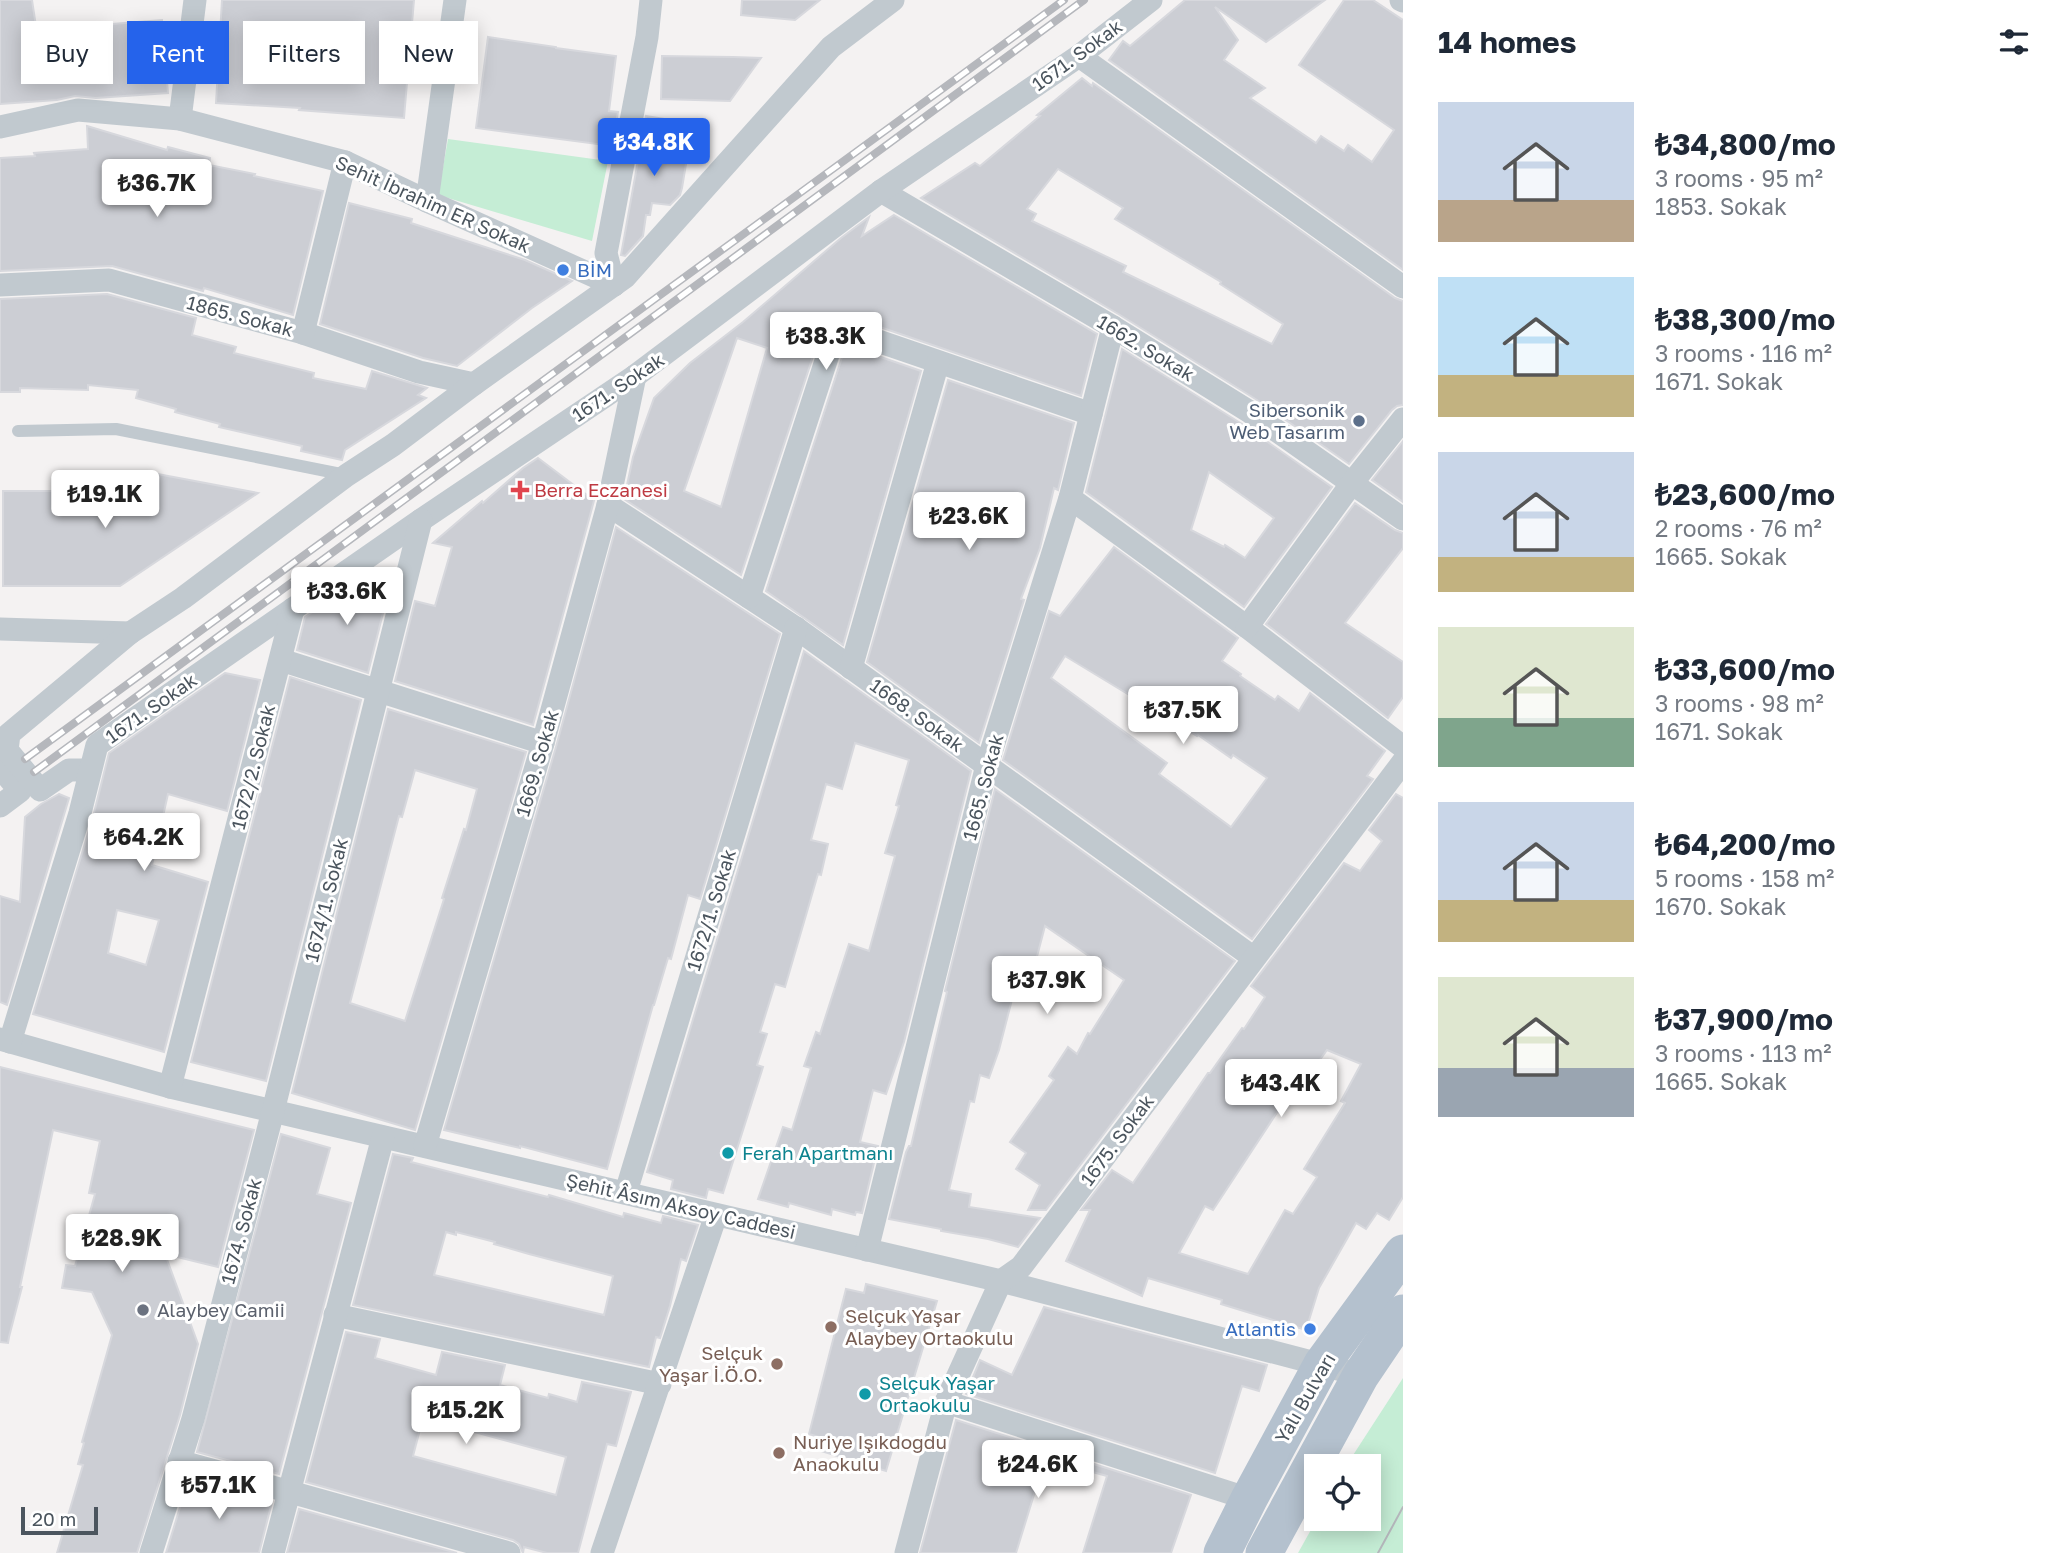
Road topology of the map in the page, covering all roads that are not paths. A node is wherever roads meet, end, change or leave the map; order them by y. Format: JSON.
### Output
{"nodes":[{"id":1,"x":195,"y":0,"type":"edge"},
{"id":2,"x":455,"y":0,"type":"edge"},
{"id":3,"x":651,"y":0,"type":"edge"},
{"id":4,"x":893,"y":0,"type":"edge"},
{"id":5,"x":1151,"y":0,"type":"edge"},
{"id":6,"x":1079,"y":56,"type":"junction"},
{"id":7,"x":180,"y":119,"type":"junction"},
{"id":8,"x":0,"y":127,"type":"edge"},
{"id":9,"x":345,"y":162,"type":"junction"},
{"id":10,"x":881,"y":191,"type":"junction"},
{"id":11,"x":426,"y":201,"type":"junction"},
{"id":12,"x":0,"y":285,"type":"edge"},
{"id":13,"x":614,"y":285,"type":"junction"},
{"id":14,"x":1403,"y":287,"type":"edge"},
{"id":15,"x":1114,"y":327,"type":"junction"},
{"id":16,"x":303,"y":333,"type":"junction"},
{"id":17,"x":938,"y":362,"type":"junction"},
{"id":18,"x":635,"y":376,"type":"junction"},
{"id":19,"x":474,"y":384,"type":"junction"},
{"id":20,"x":1091,"y":414,"type":"junction"},
{"id":21,"x":1403,"y":419,"type":"edge"},
{"id":22,"x":18,"y":431,"type":"dead end"},
{"id":23,"x":347,"y":475,"type":"junction"},
{"id":24,"x":1352,"y":483,"type":"junction"},
{"id":25,"x":1070,"y":498,"type":"junction"},
{"id":26,"x":608,"y":505,"type":"junction"},
{"id":27,"x":1403,"y":519,"type":"edge"},
{"id":28,"x":421,"y":520,"type":"junction"},
{"id":29,"x":749,"y":597,"type":"junction"},
{"id":30,"x":293,"y":609,"type":"junction"},
{"id":31,"x":1247,"y":627,"type":"junction"},
{"id":32,"x":796,"y":628,"type":"junction"},
{"id":33,"x":0,"y":629,"type":"edge"},
{"id":34,"x":130,"y":633,"type":"junction"},
{"id":35,"x":281,"y":660,"type":"junction"},
{"id":36,"x":851,"y":668,"type":"junction"},
{"id":37,"x":380,"y":690,"type":"junction"},
{"id":38,"x":543,"y":743,"type":"junction"},
{"id":39,"x":1403,"y":747,"type":"edge"},
{"id":40,"x":4,"y":759,"type":"edge"},
{"id":41,"x":1403,"y":762,"type":"edge"},
{"id":42,"x":987,"y":765,"type":"junction"},
{"id":43,"x":90,"y":770,"type":"junction"},
{"id":44,"x":0,"y":806,"type":"edge"},
{"id":45,"x":1254,"y":958,"type":"junction"},
{"id":46,"x":8,"y":1016,"type":"edge"},
{"id":47,"x":5,"y":1041,"type":"edge"},
{"id":48,"x":170,"y":1087,"type":"junction"},
{"id":49,"x":273,"y":1111,"type":"junction"},
{"id":50,"x":383,"y":1136,"type":"junction"},
{"id":51,"x":425,"y":1146,"type":"junction"},
{"id":52,"x":626,"y":1192,"type":"junction"},
{"id":53,"x":716,"y":1215,"type":"junction"},
{"id":54,"x":867,"y":1250,"type":"junction"},
{"id":55,"x":1403,"y":1253,"type":"edge"},
{"id":56,"x":1001,"y":1280,"type":"junction"},
{"id":57,"x":1403,"y":1314,"type":"edge"},
{"id":58,"x":335,"y":1315,"type":"junction"},
{"id":59,"x":1322,"y":1364,"type":"junction"},
{"id":60,"x":1361,"y":1375,"type":"junction"},
{"id":61,"x":660,"y":1384,"type":"junction"},
{"id":62,"x":946,"y":1402,"type":"junction"},
{"id":63,"x":179,"y":1461,"type":"junction"},
{"id":64,"x":290,"y":1491,"type":"junction"},
{"id":65,"x":1249,"y":1499,"type":"junction"},
{"id":66,"x":151,"y":1553,"type":"edge"},
{"id":67,"x":273,"y":1553,"type":"edge"},
{"id":68,"x":509,"y":1553,"type":"edge"},
{"id":69,"x":602,"y":1553,"type":"edge"},
{"id":70,"x":906,"y":1553,"type":"edge"},
{"id":71,"x":1222,"y":1553,"type":"edge"},
{"id":72,"x":1265,"y":1553,"type":"edge"}],
"edges":[{"from":1,"to":7,"type":"street"},
{"from":2,"to":11,"type":"street"},
{"from":3,"to":13,"type":"street"},
{"from":4,"to":13,"type":"street"},
{"from":5,"to":6,"type":"street","name":"1671. Sokak"},
{"from":6,"to":10,"type":"street","name":"1671. Sokak"},
{"from":6,"to":14,"type":"street"},
{"from":7,"to":8,"type":"street","name":"Sehit İbrahim ER Sokak"},
{"from":7,"to":9,"type":"street","name":"Sehit İbrahim ER Sokak"},
{"from":9,"to":11,"type":"street","name":"Sehit İbrahim ER Sokak"},
{"from":9,"to":16,"type":"street"},
{"from":10,"to":15,"type":"street","name":"1662. Sokak"},
{"from":10,"to":18,"type":"street","name":"1671. Sokak"},
{"from":11,"to":13,"type":"street","name":"Sehit İbrahim ER Sokak"},
{"from":12,"to":16,"type":"street","name":"1865. Sokak"},
{"from":13,"to":19,"type":"street"},
{"from":15,"to":20,"type":"street","name":"1665. Sokak"},
{"from":15,"to":24,"type":"street","name":"1662. Sokak"},
{"from":16,"to":19,"type":"street","name":"1865. Sokak"},
{"from":17,"to":20,"type":"street"},
{"from":17,"to":29,"type":"street"},
{"from":17,"to":36,"type":"street"},
{"from":18,"to":26,"type":"street","name":"1669. Sokak"},
{"from":18,"to":28,"type":"street","name":"1671. Sokak"},
{"from":19,"to":23,"type":"street"},
{"from":20,"to":25,"type":"street","name":"1665. Sokak"},
{"from":21,"to":24,"type":"street"},
{"from":22,"to":23,"type":"lane"},
{"from":23,"to":34,"type":"street"},
{"from":24,"to":27,"type":"street","name":"1662. Sokak"},
{"from":24,"to":31,"type":"street"},
{"from":25,"to":31,"type":"street"},
{"from":25,"to":42,"type":"street","name":"1665. Sokak"},
{"from":26,"to":29,"type":"street","name":"1668. Sokak"},
{"from":26,"to":38,"type":"street","name":"1669. Sokak"},
{"from":28,"to":30,"type":"street","name":"1671. Sokak"},
{"from":28,"to":37,"type":"street","name":"1674/1. Sokak"},
{"from":29,"to":32,"type":"street","name":"1668. Sokak"},
{"from":30,"to":35,"type":"street","name":"1672/2. Sokak"},
{"from":30,"to":43,"type":"street","name":"1671. Sokak"},
{"from":31,"to":39,"type":"street"},
{"from":32,"to":36,"type":"street","name":"1668. Sokak"},
{"from":32,"to":52,"type":"street","name":"1672/1. Sokak"},
{"from":33,"to":34,"type":"street"},
{"from":34,"to":40,"type":"street"},
{"from":35,"to":37,"type":"street"},
{"from":35,"to":48,"type":"street","name":"1672/2. Sokak"},
{"from":36,"to":42,"type":"street","name":"1668. Sokak"},
{"from":37,"to":38,"type":"street"},
{"from":37,"to":49,"type":"street","name":"1674/1. Sokak"},
{"from":38,"to":51,"type":"street","name":"1669. Sokak"},
{"from":40,"to":43,"type":"street"},
{"from":40,"to":44,"type":"street"},
{"from":41,"to":45,"type":"street","name":"1675. Sokak"},
{"from":42,"to":45,"type":"street","name":"1668. Sokak"},
{"from":42,"to":54,"type":"street","name":"1665. Sokak"},
{"from":43,"to":46,"type":"street","name":"1671. Sokak"},
{"from":45,"to":56,"type":"street","name":"1675. Sokak"},
{"from":46,"to":47,"type":"street","name":"1671. Sokak"},
{"from":47,"to":48,"type":"street","name":"Şehit Âsım Aksoy Caddesi"},
{"from":48,"to":49,"type":"street","name":"Şehit Âsım Aksoy Caddesi"},
{"from":49,"to":50,"type":"street","name":"Şehit Âsım Aksoy Caddesi"},
{"from":49,"to":63,"type":"street","name":"1674. Sokak"},
{"from":50,"to":51,"type":"street","name":"Şehit Âsım Aksoy Caddesi"},
{"from":50,"to":58,"type":"street"},
{"from":51,"to":52,"type":"street","name":"Şehit Âsım Aksoy Caddesi"},
{"from":52,"to":53,"type":"street","name":"Şehit Âsım Aksoy Caddesi"},
{"from":53,"to":54,"type":"street","name":"Şehit Âsım Aksoy Caddesi"},
{"from":53,"to":61,"type":"street"},
{"from":54,"to":56,"type":"street","name":"Şehit Âsım Aksoy Caddesi"},
{"from":55,"to":59,"type":"main road","name":"Yalı Bulvarı"},
{"from":56,"to":59,"type":"street","name":"Şehit Âsım Aksoy Caddesi"},
{"from":56,"to":62,"type":"street","name":"1675. Sokak"},
{"from":57,"to":60,"type":"main road","name":"Yalı Bulvarı"},
{"from":58,"to":61,"type":"street"},
{"from":58,"to":64,"type":"street"},
{"from":59,"to":60,"type":"street","name":"Şehit Âsım Aksoy Caddesi"},
{"from":59,"to":65,"type":"main road","name":"Yalı Bulvarı"},
{"from":60,"to":72,"type":"main road","name":"Yalı Bulvarı"},
{"from":61,"to":69,"type":"street"},
{"from":62,"to":65,"type":"street"},
{"from":62,"to":70,"type":"street","name":"1675. Sokak"},
{"from":63,"to":64,"type":"street"},
{"from":63,"to":66,"type":"street","name":"1674. Sokak"},
{"from":64,"to":67,"type":"street"},
{"from":64,"to":68,"type":"street"},
{"from":65,"to":71,"type":"main road","name":"Yalı Bulvarı"}]}
